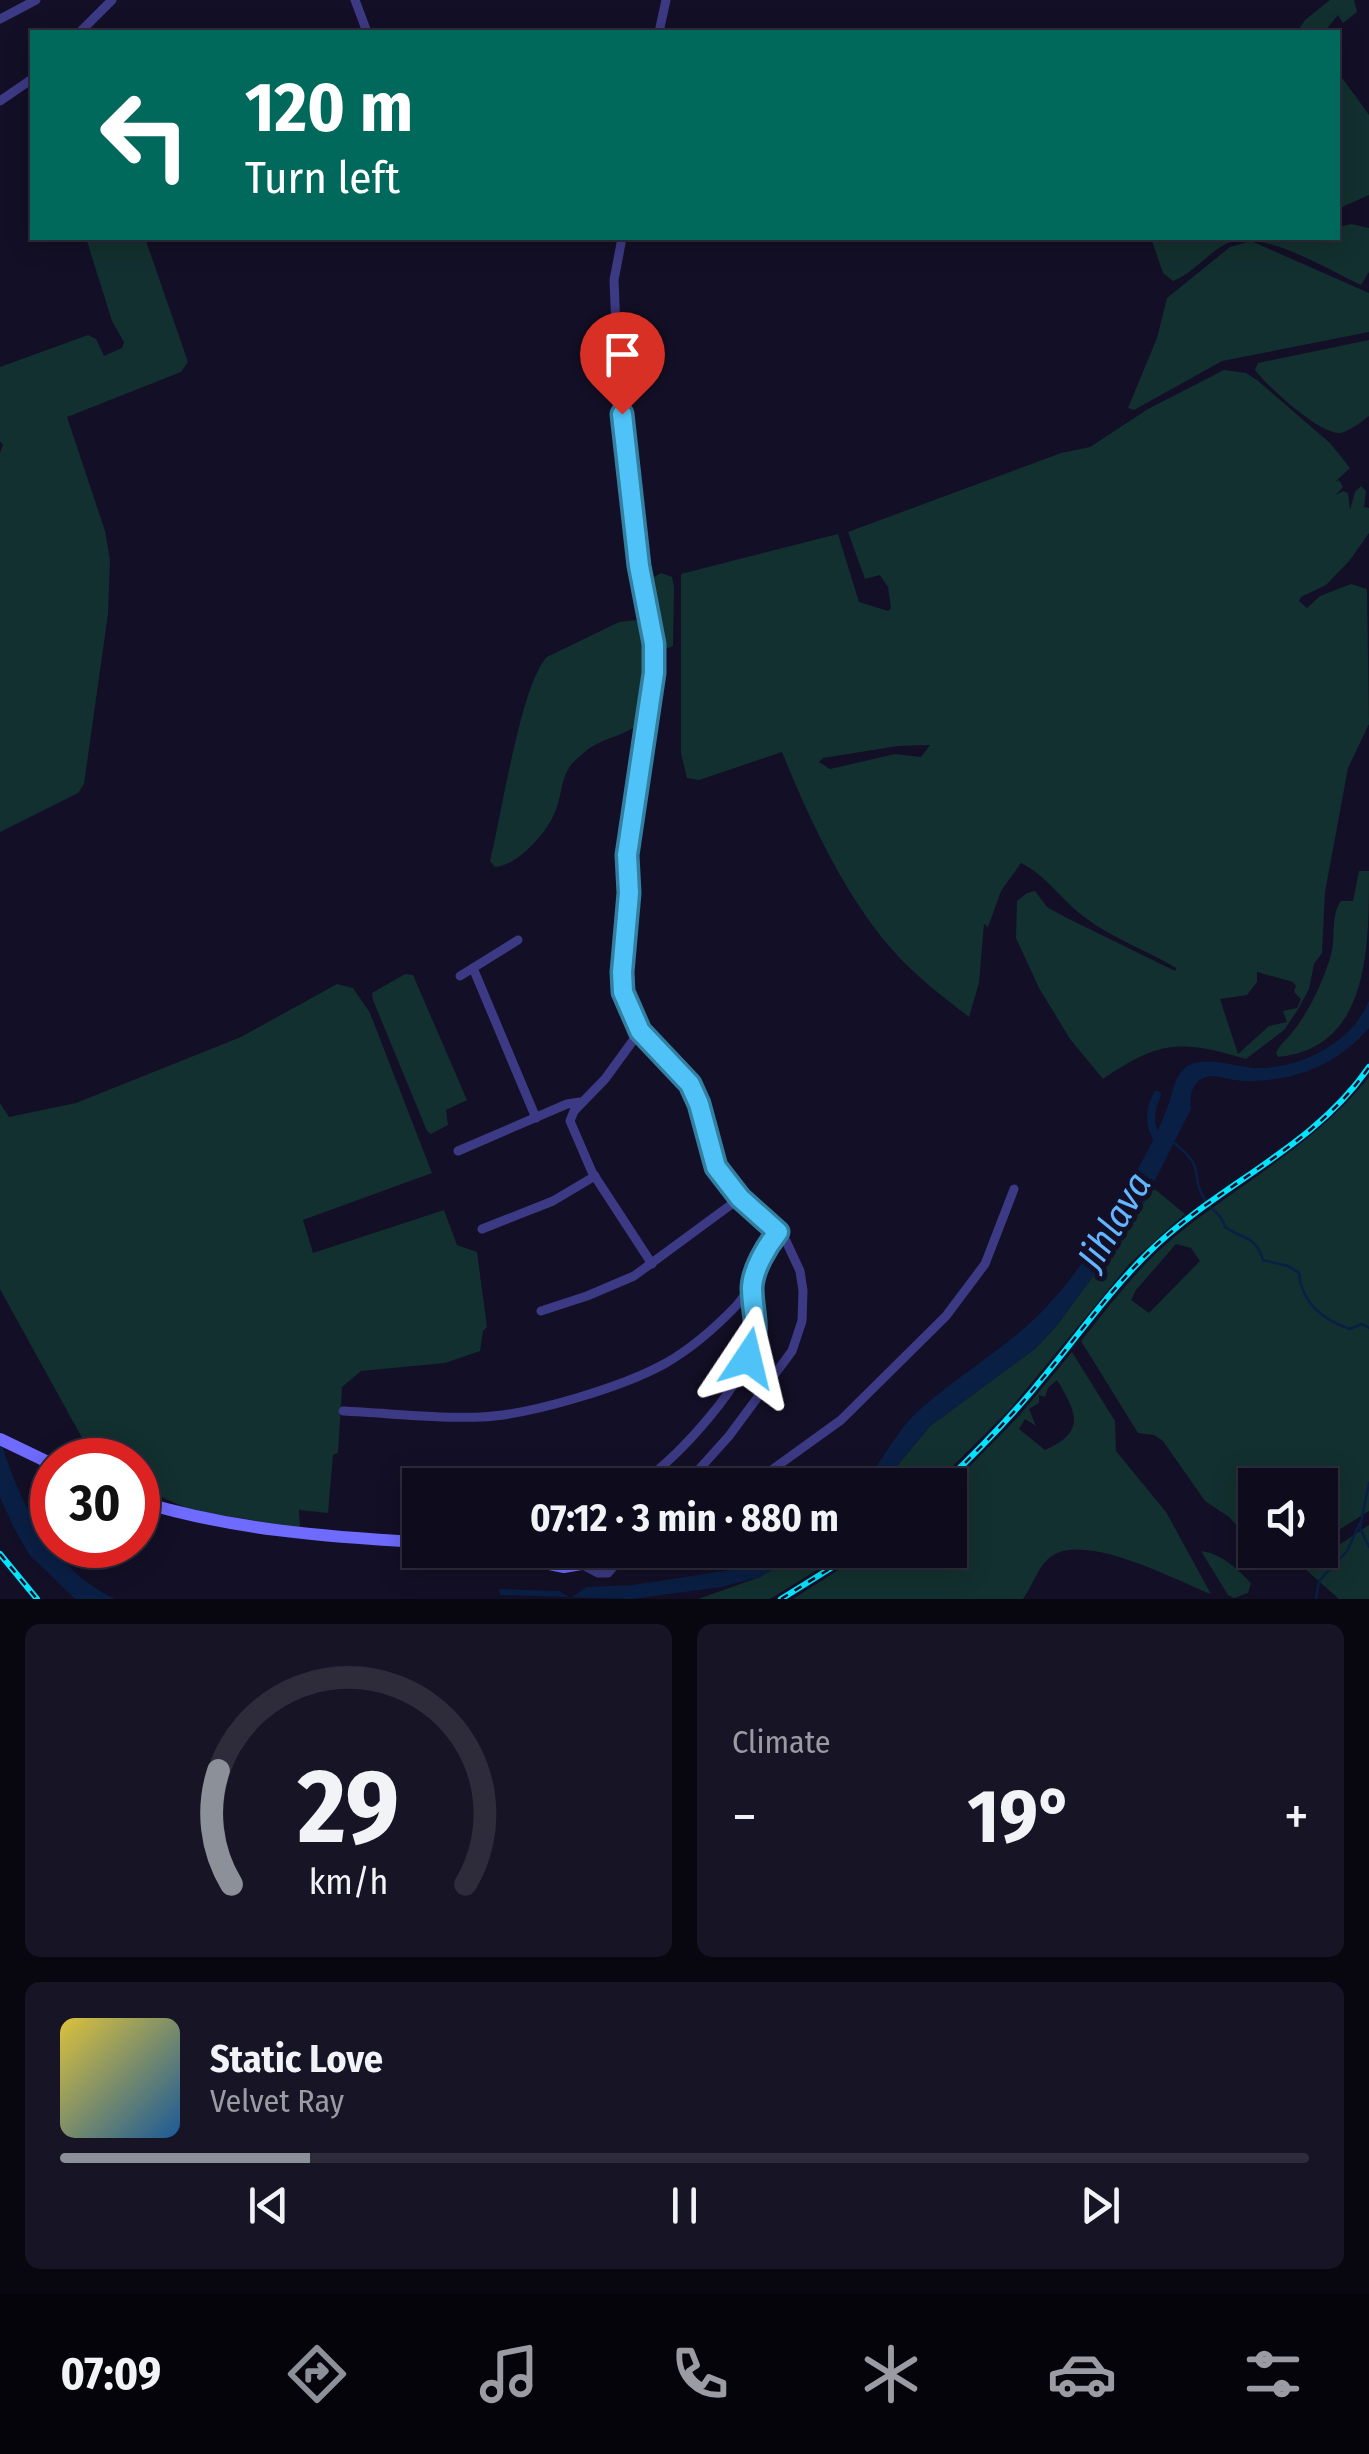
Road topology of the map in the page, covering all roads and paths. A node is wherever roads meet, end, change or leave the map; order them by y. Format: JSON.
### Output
{"nodes":[{"id":1,"x":36,"y":0,"type":"edge"},
{"id":2,"x":112,"y":0,"type":"edge"},
{"id":3,"x":355,"y":0,"type":"edge"},
{"id":4,"x":666,"y":0,"type":"edge"},
{"id":5,"x":0,"y":19,"type":"edge"},
{"id":6,"x":82,"y":30,"type":"edge"},
{"id":7,"x":366,"y":30,"type":"edge"},
{"id":8,"x":659,"y":30,"type":"edge"},
{"id":9,"x":30,"y":80,"type":"edge"},
{"id":10,"x":0,"y":101,"type":"edge"},
{"id":11,"x":622,"y":240,"type":"edge"},
{"id":12,"x":518,"y":940,"type":"dead end"},
{"id":13,"x":473,"y":968,"type":"junction"},
{"id":14,"x":460,"y":976,"type":"dead end"},
{"id":15,"x":640,"y":1031,"type":"junction"},
{"id":16,"x":582,"y":1102,"type":"junction"},
{"id":17,"x":536,"y":1118,"type":"junction"},
{"id":18,"x":458,"y":1151,"type":"dead end"},
{"id":19,"x":595,"y":1176,"type":"junction"},
{"id":20,"x":1014,"y":1189,"type":"dead end"},
{"id":21,"x":740,"y":1198,"type":"junction"},
{"id":22,"x":482,"y":1229,"type":"dead end"},
{"id":23,"x":778,"y":1232,"type":"junction"},
{"id":24,"x":652,"y":1264,"type":"junction"},
{"id":25,"x":752,"y":1285,"type":"junction"},
{"id":26,"x":541,"y":1310,"type":"dead end"},
{"id":27,"x":343,"y":1410,"type":"dead end"},
{"id":28,"x":6,"y":1442,"type":"edge"},
{"id":29,"x":30,"y":1453,"type":"edge"},
{"id":30,"x":658,"y":1468,"type":"edge"},
{"id":31,"x":700,"y":1468,"type":"edge"},
{"id":32,"x":775,"y":1468,"type":"edge"},
{"id":33,"x":160,"y":1507,"type":"edge"},
{"id":34,"x":402,"y":1541,"type":"edge"}],
"edges":[{"from":1,"to":5,"type":"street"},
{"from":2,"to":6,"type":"street"},
{"from":3,"to":7,"type":"street"},
{"from":4,"to":8,"type":"street"},
{"from":9,"to":10,"type":"street"},
{"from":11,"to":15,"type":"street"},
{"from":12,"to":13,"type":"street"},
{"from":13,"to":14,"type":"street"},
{"from":13,"to":17,"type":"street"},
{"from":15,"to":16,"type":"street"},
{"from":15,"to":21,"type":"street"},
{"from":16,"to":17,"type":"street"},
{"from":16,"to":19,"type":"street"},
{"from":17,"to":18,"type":"street"},
{"from":19,"to":22,"type":"street"},
{"from":19,"to":24,"type":"street"},
{"from":20,"to":32,"type":"street"},
{"from":21,"to":23,"type":"street"},
{"from":21,"to":24,"type":"street"},
{"from":23,"to":25,"type":"street"},
{"from":23,"to":31,"type":"street"},
{"from":24,"to":26,"type":"street"},
{"from":25,"to":27,"type":"street"},
{"from":25,"to":30,"type":"street"},
{"from":28,"to":29,"type":"street"},
{"from":33,"to":34,"type":"street"}]}
